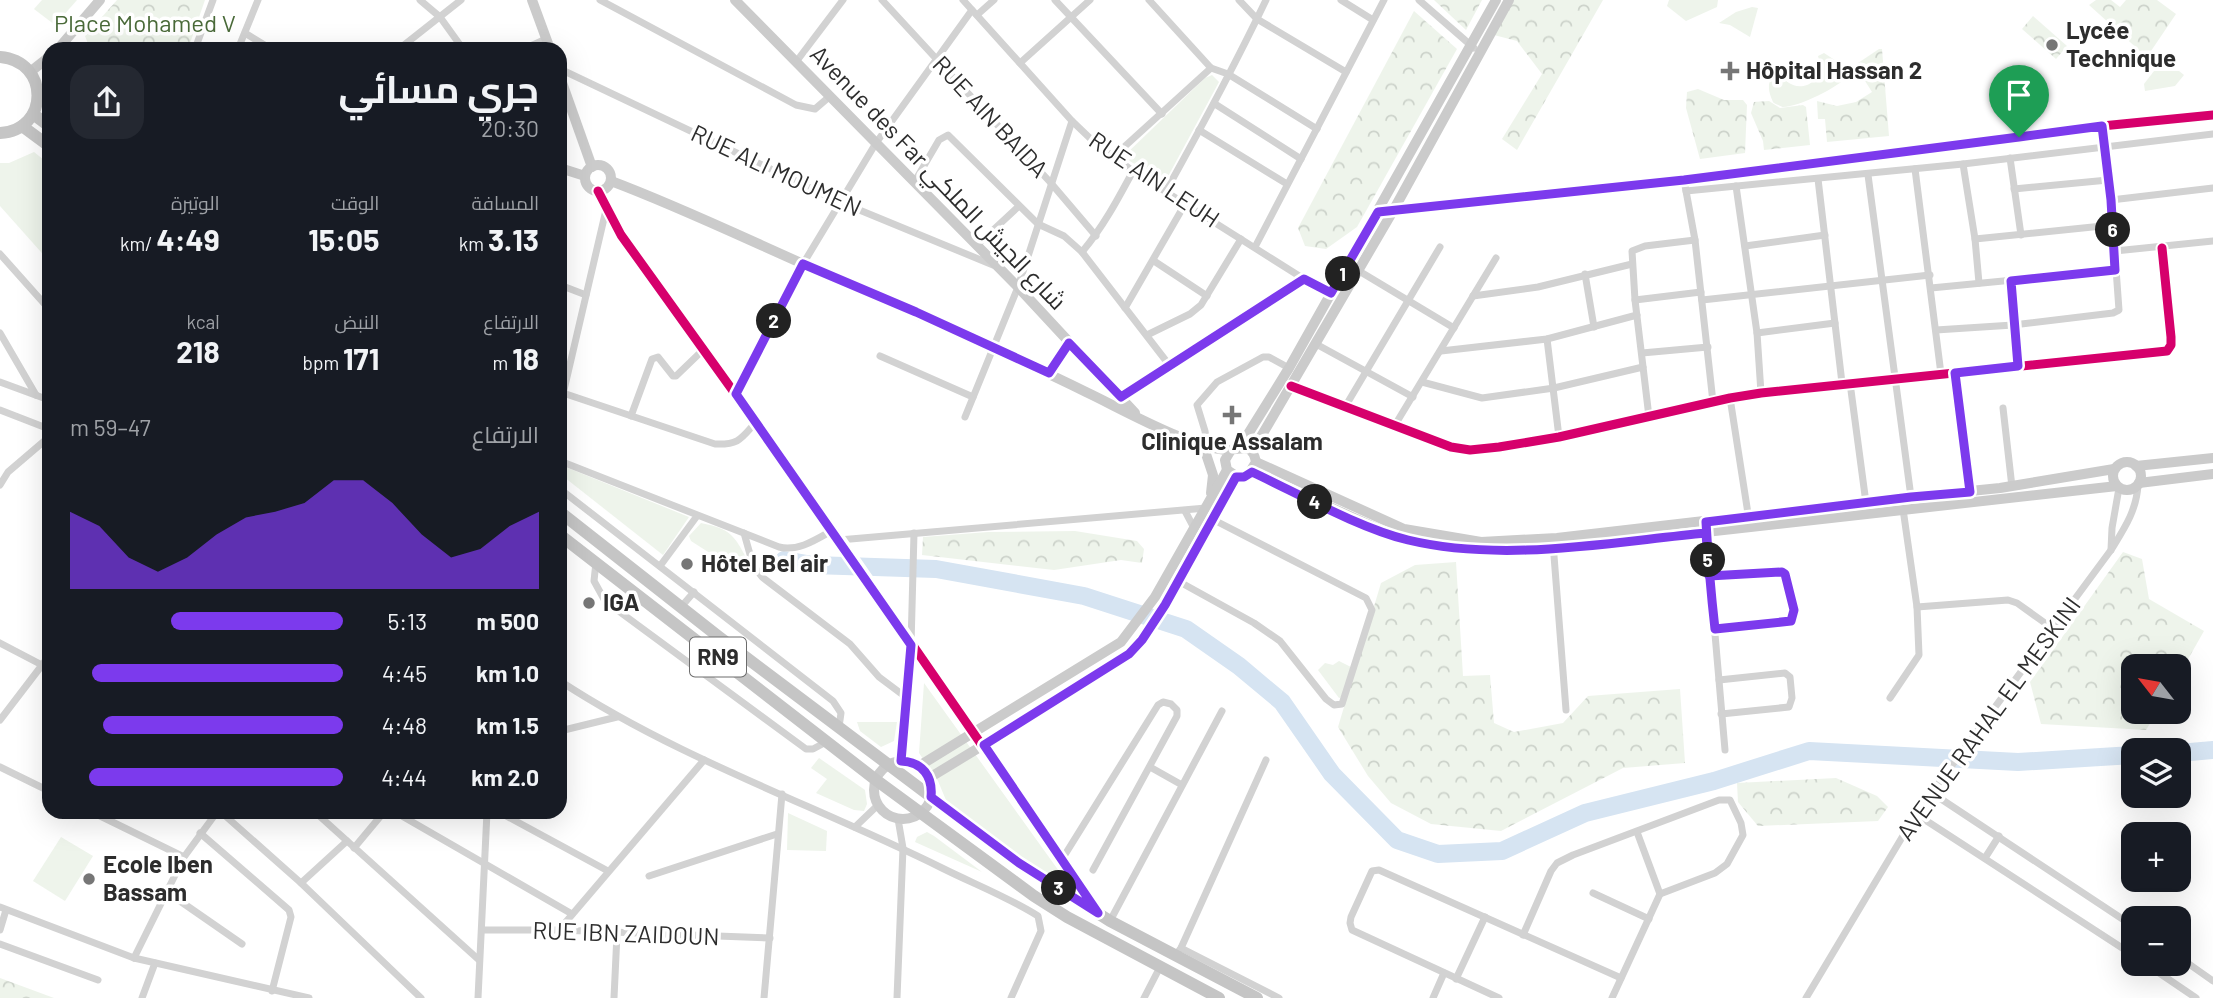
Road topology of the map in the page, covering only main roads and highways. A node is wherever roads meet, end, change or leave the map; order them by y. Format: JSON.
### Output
{"nodes":[{"id":1,"x":0,"y":57,"type":"edge"},
{"id":2,"x":33,"y":114,"type":"junction"},
{"id":3,"x":42,"y":121,"type":"edge"},
{"id":4,"x":22,"y":126,"type":"junction"},
{"id":5,"x":0,"y":133,"type":"edge"},
{"id":6,"x":42,"y":141,"type":"edge"},
{"id":7,"x":567,"y":517,"type":"edge"},
{"id":8,"x":567,"y":540,"type":"edge"},
{"id":9,"x":1219,"y":998,"type":"edge"},
{"id":10,"x":1256,"y":998,"type":"edge"}],
"edges":[{"from":1,"to":2,"type":"main road"},
{"from":2,"to":3,"type":"main road"},
{"from":2,"to":4,"type":"main road"},
{"from":4,"to":5,"type":"main road"},
{"from":4,"to":6,"type":"main road"},
{"from":7,"to":10,"type":"main road","number":"RN9"},
{"from":8,"to":9,"type":"main road","number":"RN9"}]}
